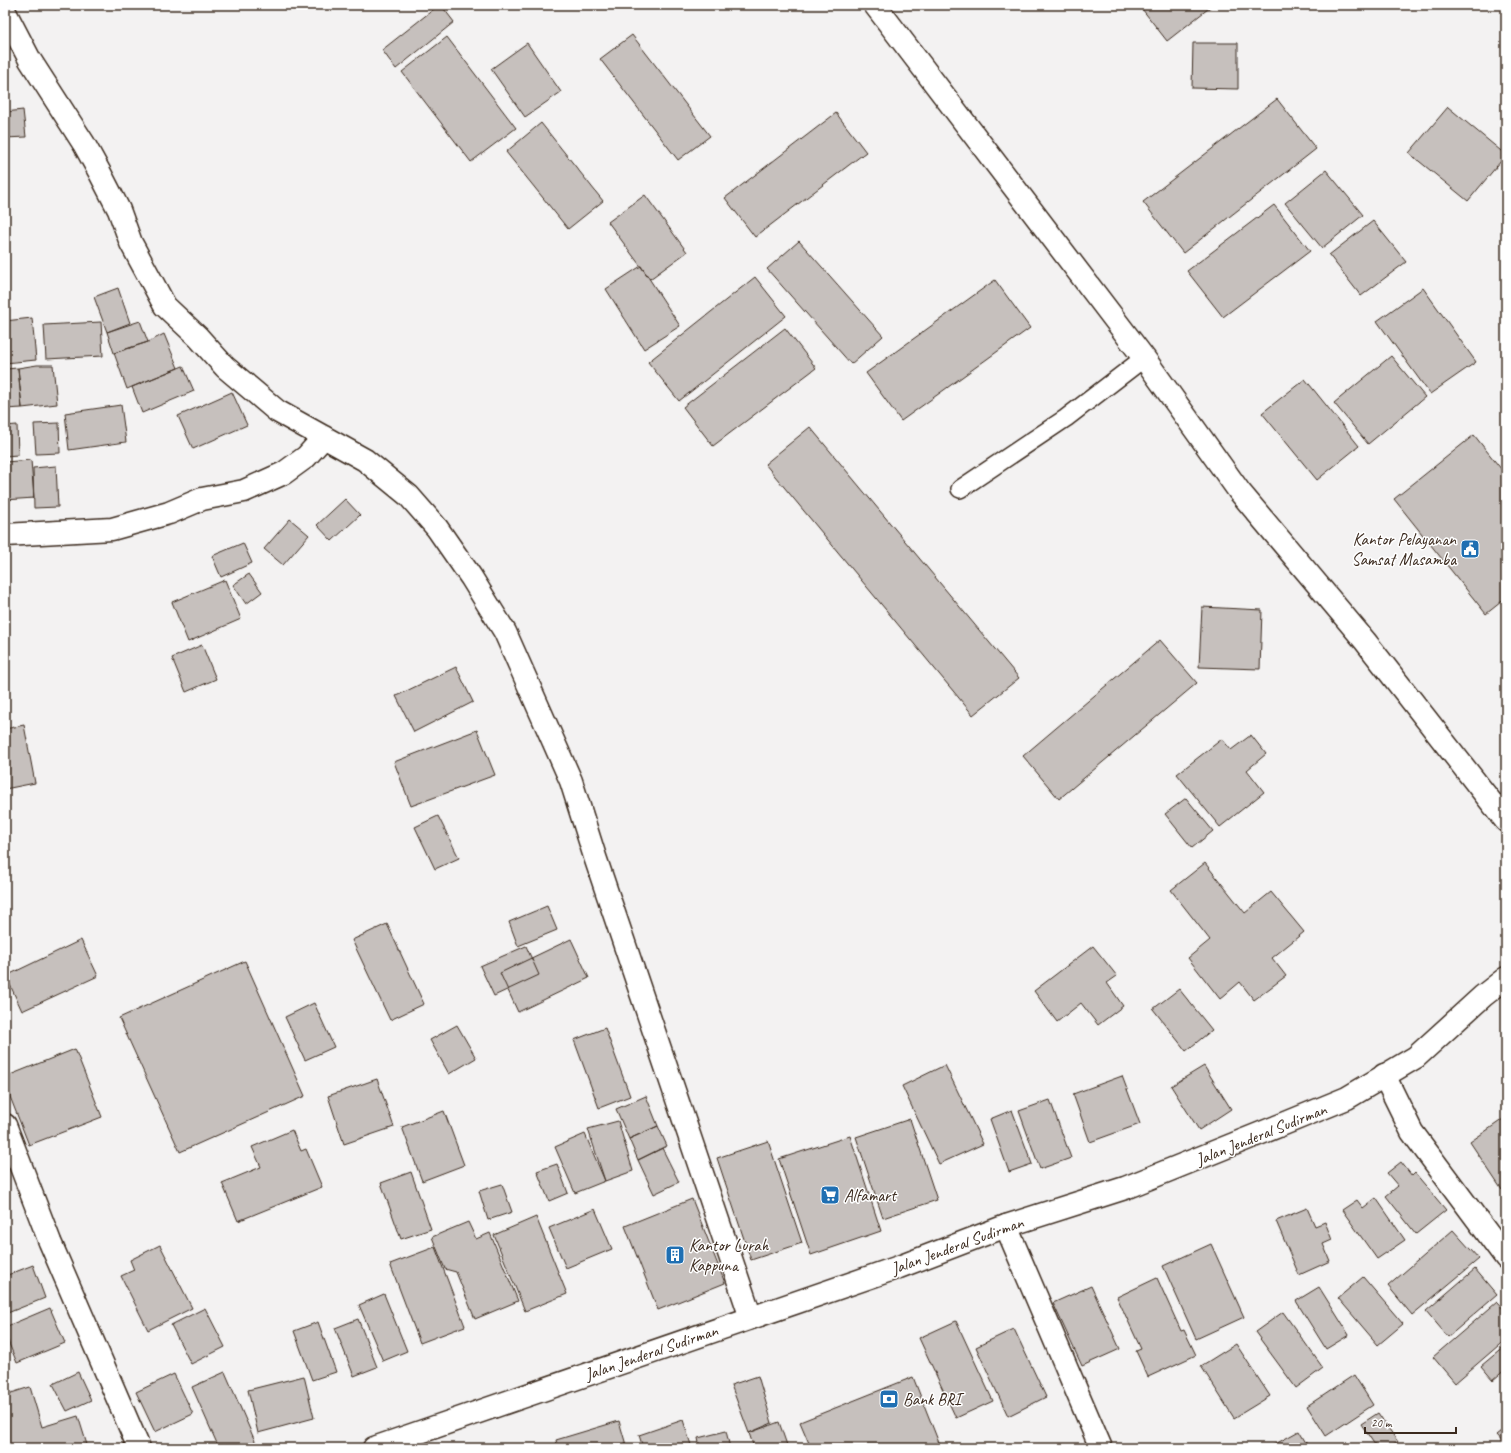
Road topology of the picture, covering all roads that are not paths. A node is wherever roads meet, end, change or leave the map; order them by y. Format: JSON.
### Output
{"nodes":[{"id":1,"x":875,"y":5,"type":"edge"},
{"id":2,"x":6,"y":15,"type":"edge"},
{"id":3,"x":1144,"y":358,"type":"junction"},
{"id":4,"x":324,"y":437,"type":"junction"},
{"id":5,"x":960,"y":489,"type":"dead end"},
{"id":6,"x":5,"y":535,"type":"edge"},
{"id":7,"x":1506,"y":821,"type":"edge"},
{"id":8,"x":1506,"y":978,"type":"edge"},
{"id":9,"x":1384,"y":1075,"type":"junction"},
{"id":10,"x":5,"y":1125,"type":"edge"},
{"id":11,"x":1006,"y":1226,"type":"junction"},
{"id":12,"x":1506,"y":1258,"type":"edge"},
{"id":13,"x":752,"y":1318,"type":"junction"},
{"id":14,"x":139,"y":1448,"type":"edge"},
{"id":15,"x":374,"y":1448,"type":"edge"},
{"id":16,"x":1101,"y":1448,"type":"edge"}],
"edges":[{"from":1,"to":3,"type":"main road"},
{"from":2,"to":4,"type":"main road"},
{"from":3,"to":5,"type":"lane"},
{"from":3,"to":7,"type":"main road"},
{"from":4,"to":6,"type":"main road"},
{"from":4,"to":13,"type":"main road"},
{"from":8,"to":9,"type":"main road","name":"Jalan Jenderal Sudirman"},
{"from":9,"to":11,"type":"main road","name":"Jalan Jenderal Sudirman"},
{"from":9,"to":12,"type":"main road"},
{"from":10,"to":14,"type":"main road"},
{"from":11,"to":13,"type":"main road","name":"Jalan Jenderal Sudirman"},
{"from":11,"to":16,"type":"main road"},
{"from":13,"to":15,"type":"main road","name":"Jalan Jenderal Sudirman"}]}
